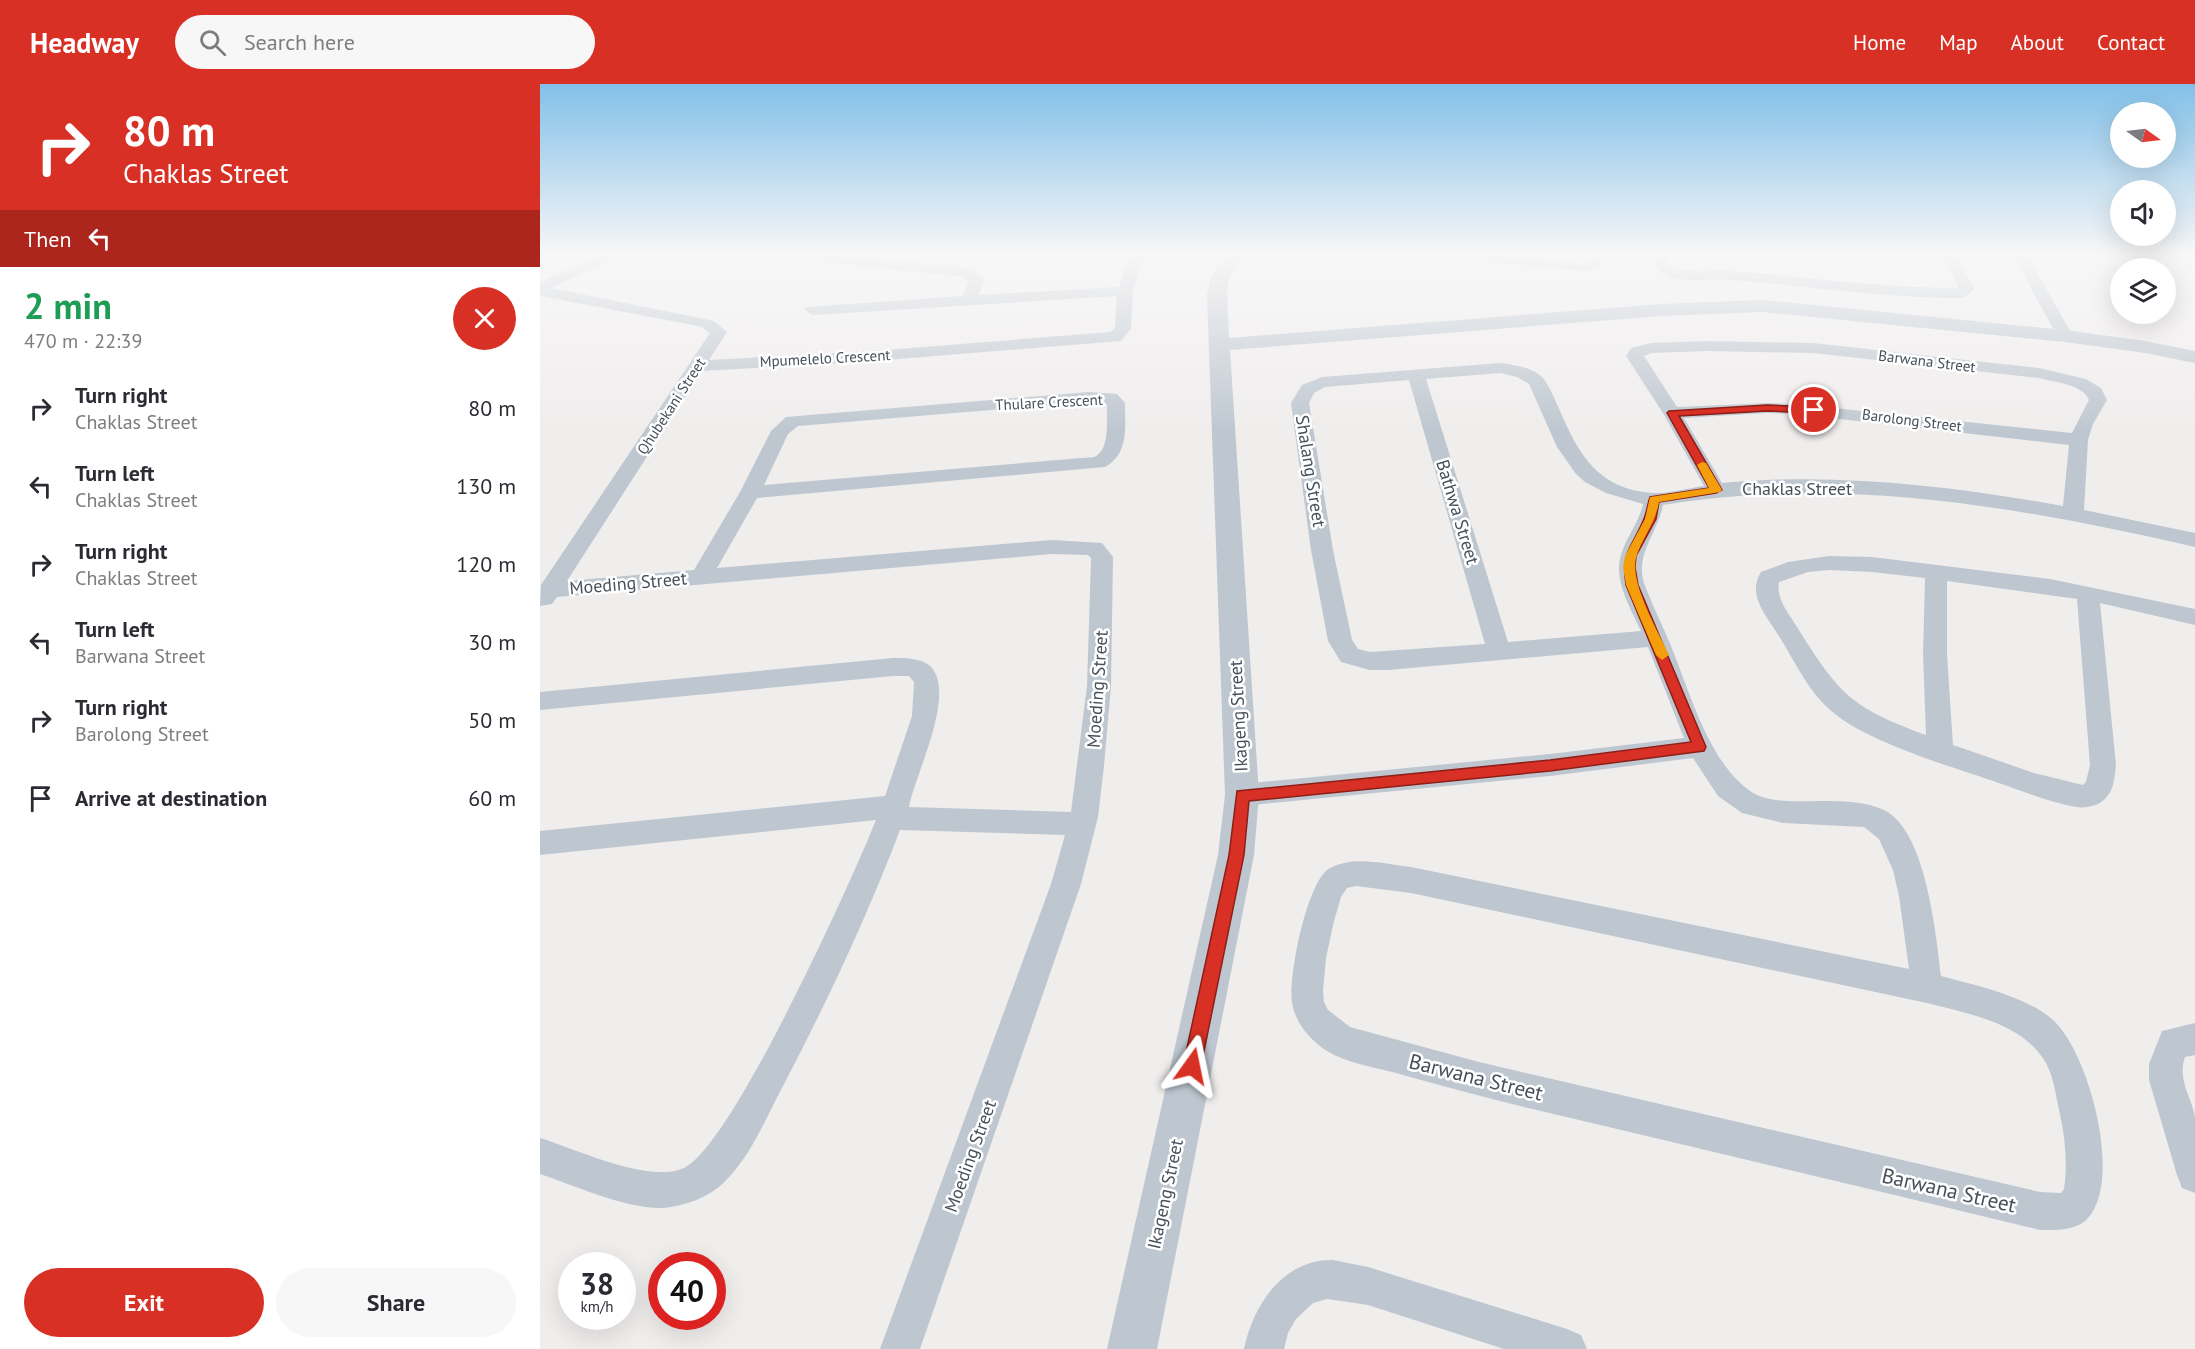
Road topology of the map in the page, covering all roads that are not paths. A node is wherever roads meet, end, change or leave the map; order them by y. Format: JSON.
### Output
{"nodes":[{"id":1,"x":664,"y":314,"type":"edge"},
{"id":2,"x":1124,"y":314,"type":"edge"},
{"id":3,"x":1217,"y":314,"type":"edge"},
{"id":4,"x":1627,"y":314,"type":"edge"},
{"id":5,"x":1852,"y":314,"type":"edge"},
{"id":6,"x":2053,"y":314,"type":"edge"},
{"id":7,"x":2065,"y":336,"type":"junction"},
{"id":8,"x":1218,"y":345,"type":"junction"},
{"id":9,"x":2195,"y":357,"type":"edge"},
{"id":10,"x":698,"y":366,"type":"junction"},
{"id":11,"x":1416,"y":375,"type":"junction"},
{"id":12,"x":1672,"y":413,"type":"junction"},
{"id":13,"x":2079,"y":440,"type":"junction"},
{"id":14,"x":1716,"y":490,"type":"junction"},
{"id":15,"x":750,"y":492,"type":"junction"},
{"id":16,"x":1654,"y":500,"type":"junction"},
{"id":17,"x":2073,"y":513,"type":"junction"},
{"id":18,"x":2195,"y":540,"type":"edge"},
{"id":19,"x":1936,"y":572,"type":"junction"},
{"id":20,"x":701,"y":577,"type":"junction"},
{"id":21,"x":2088,"y":593,"type":"junction"},
{"id":22,"x":545,"y":597,"type":"edge"},
{"id":23,"x":2195,"y":617,"type":"edge"},
{"id":24,"x":1656,"y":638,"type":"junction"},
{"id":25,"x":1500,"y":650,"type":"junction"},
{"id":26,"x":540,"y":701,"type":"edge"},
{"id":27,"x":1699,"y":747,"type":"junction"},
{"id":28,"x":1940,"y":751,"type":"junction"},
{"id":29,"x":1242,"y":795,"type":"junction"},
{"id":30,"x":893,"y":812,"type":"junction"},
{"id":31,"x":1082,"y":824,"type":"junction"},
{"id":32,"x":540,"y":843,"type":"edge"},
{"id":33,"x":1927,"y":988,"type":"junction"},
{"id":34,"x":2195,"y":1039,"type":"edge"},
{"id":35,"x":540,"y":1156,"type":"edge"},
{"id":36,"x":2195,"y":1175,"type":"edge"},
{"id":37,"x":900,"y":1349,"type":"edge"},
{"id":38,"x":1132,"y":1349,"type":"edge"},
{"id":39,"x":1264,"y":1349,"type":"edge"},
{"id":40,"x":1567,"y":1349,"type":"edge"}],
"edges":[{"from":1,"to":10,"type":"street","name":"Qhubekani Street"},
{"from":2,"to":10,"type":"street","name":"Mpumelelo Crescent"},
{"from":3,"to":8,"type":"street","name":"Ikageng Street"},
{"from":4,"to":8,"type":"street"},
{"from":5,"to":7,"type":"street"},
{"from":6,"to":7,"type":"street"},
{"from":7,"to":9,"type":"street"},
{"from":8,"to":29,"type":"street","name":"Ikageng Street"},
{"from":10,"to":22,"type":"street","name":"Qhubekani Street"},
{"from":11,"to":16,"type":"street","name":"Shalang Street"},
{"from":11,"to":25,"type":"street","name":"Bathwa Street"},
{"from":11,"to":25,"type":"street","name":"Shalang Street"},
{"from":12,"to":13,"type":"street","name":"Barolong Street"},
{"from":12,"to":13,"type":"street","name":"Barwana Street"},
{"from":12,"to":14,"type":"street","name":"Barwana Street"},
{"from":13,"to":17,"type":"street"},
{"from":14,"to":16,"type":"street","name":"Chaklas Street"},
{"from":14,"to":17,"type":"street","name":"Chaklas Street"},
{"from":15,"to":15,"type":"street","name":"Thulare Crescent"},
{"from":15,"to":20,"type":"street","name":"Thulare Crescent"},
{"from":16,"to":24,"type":"street"},
{"from":17,"to":18,"type":"street","name":"Chaklas Street"},
{"from":19,"to":21,"type":"street"},
{"from":19,"to":28,"type":"street"},
{"from":19,"to":28,"type":"street"},
{"from":20,"to":22,"type":"street","name":"Moeding Street"},
{"from":20,"to":31,"type":"street","name":"Moeding Street"},
{"from":21,"to":23,"type":"street"},
{"from":21,"to":28,"type":"street"},
{"from":24,"to":25,"type":"street","name":"Shalang Street"},
{"from":24,"to":27,"type":"street"},
{"from":26,"to":30,"type":"street"},
{"from":27,"to":29,"type":"street"},
{"from":27,"to":33,"type":"street"},
{"from":29,"to":38,"type":"street","name":"Ikageng Street"},
{"from":30,"to":31,"type":"street"},
{"from":30,"to":32,"type":"street"},
{"from":30,"to":35,"type":"street"},
{"from":31,"to":37,"type":"street","name":"Moeding Street"},
{"from":33,"to":33,"type":"street","name":"Barwana Street"},
{"from":34,"to":36,"type":"street"},
{"from":39,"to":40,"type":"street"}]}
